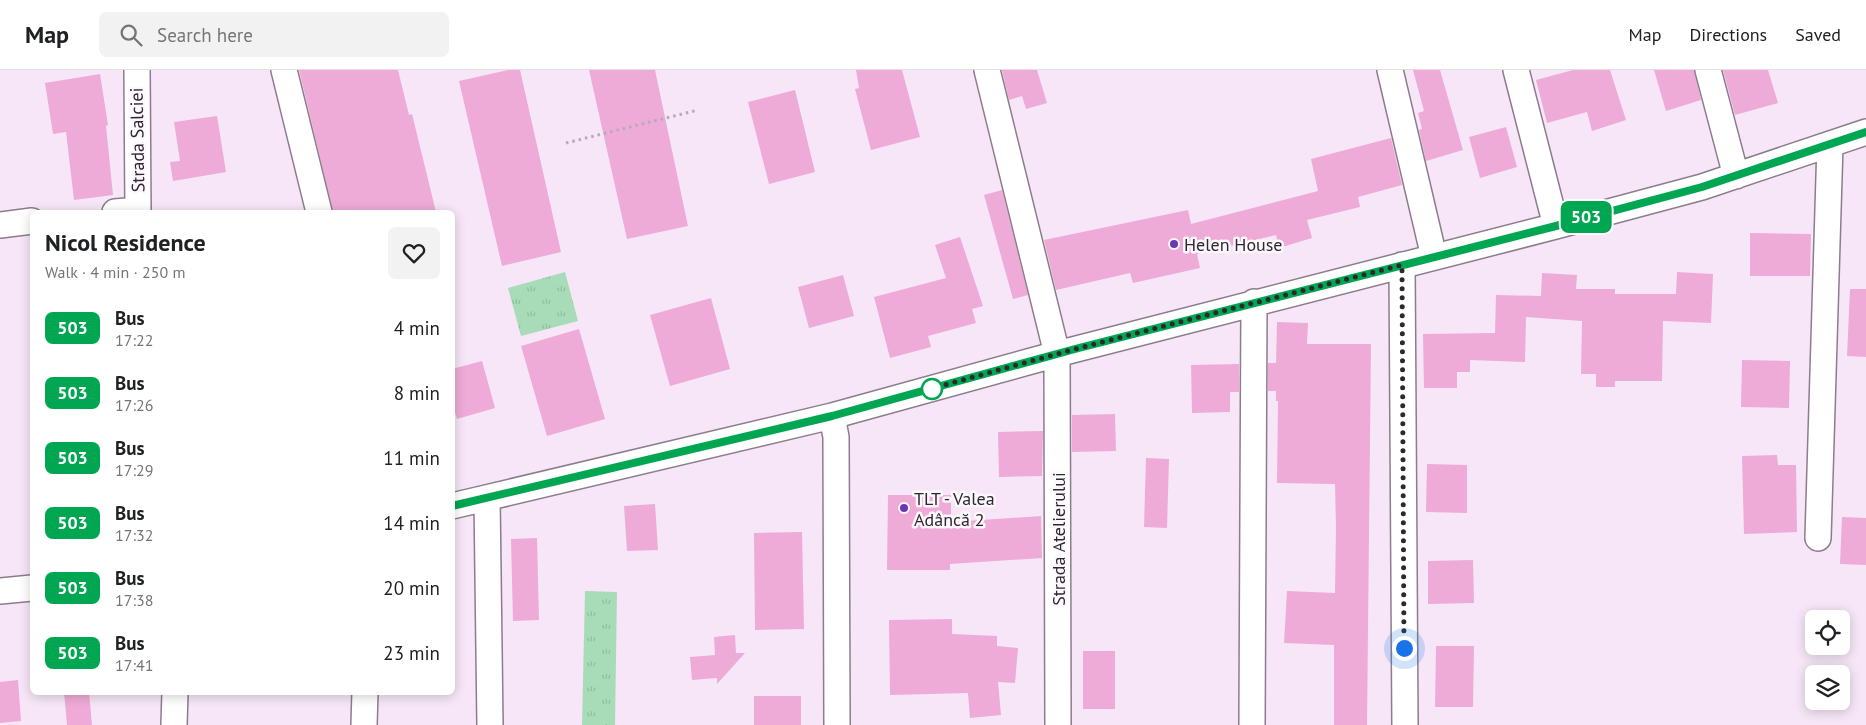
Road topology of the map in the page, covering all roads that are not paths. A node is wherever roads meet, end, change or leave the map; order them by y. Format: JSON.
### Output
{"nodes":[{"id":1,"x":136,"y":70,"type":"edge"},
{"id":2,"x":284,"y":70,"type":"edge"},
{"id":3,"x":988,"y":70,"type":"edge"},
{"id":4,"x":1390,"y":70,"type":"edge"},
{"id":5,"x":1516,"y":70,"type":"edge"},
{"id":6,"x":1708,"y":70,"type":"edge"},
{"id":7,"x":1866,"y":132,"type":"edge"},
{"id":8,"x":1830,"y":144,"type":"junction"},
{"id":9,"x":1736,"y":176,"type":"junction"},
{"id":10,"x":130,"y":210,"type":"edge"},
{"id":11,"x":319,"y":210,"type":"edge"},
{"id":12,"x":30,"y":222,"type":"edge"},
{"id":13,"x":0,"y":225,"type":"edge"},
{"id":14,"x":1556,"y":226,"type":"junction"},
{"id":15,"x":1434,"y":257,"type":"junction"},
{"id":16,"x":1402,"y":265,"type":"junction"},
{"id":17,"x":1254,"y":302,"type":"junction"},
{"id":18,"x":1058,"y":354,"type":"junction"},
{"id":19,"x":832,"y":416,"type":"junction"},
{"id":20,"x":488,"y":498,"type":"junction"},
{"id":21,"x":455,"y":505,"type":"edge"},
{"id":22,"x":1818,"y":538,"type":"dead end"},
{"id":23,"x":30,"y":588,"type":"edge"},
{"id":24,"x":0,"y":591,"type":"edge"},
{"id":25,"x":175,"y":695,"type":"edge"},
{"id":26,"x":365,"y":695,"type":"edge"},
{"id":27,"x":174,"y":725,"type":"edge"},
{"id":28,"x":364,"y":725,"type":"edge"},
{"id":29,"x":490,"y":725,"type":"edge"},
{"id":30,"x":837,"y":725,"type":"edge"},
{"id":31,"x":1058,"y":725,"type":"edge"},
{"id":32,"x":1252,"y":725,"type":"edge"},
{"id":33,"x":1404,"y":725,"type":"edge"}],
"edges":[{"from":1,"to":10,"type":"street","name":"Strada Salciei"},
{"from":2,"to":11,"type":"street"},
{"from":3,"to":18,"type":"street","name":"Strada Atelierului"},
{"from":4,"to":15,"type":"street"},
{"from":5,"to":14,"type":"street"},
{"from":6,"to":9,"type":"street"},
{"from":7,"to":8,"type":"street"},
{"from":8,"to":9,"type":"street"},
{"from":8,"to":22,"type":"street"},
{"from":9,"to":14,"type":"street"},
{"from":12,"to":13,"type":"street"},
{"from":14,"to":15,"type":"street"},
{"from":15,"to":16,"type":"street"},
{"from":16,"to":17,"type":"street"},
{"from":16,"to":33,"type":"street"},
{"from":17,"to":18,"type":"street"},
{"from":17,"to":32,"type":"street"},
{"from":18,"to":19,"type":"street"},
{"from":18,"to":31,"type":"street","name":"Strada Atelierului"},
{"from":19,"to":20,"type":"street"},
{"from":19,"to":30,"type":"street"},
{"from":20,"to":21,"type":"street"},
{"from":20,"to":29,"type":"street"},
{"from":23,"to":24,"type":"street"},
{"from":25,"to":27,"type":"street"},
{"from":26,"to":28,"type":"street"}]}
